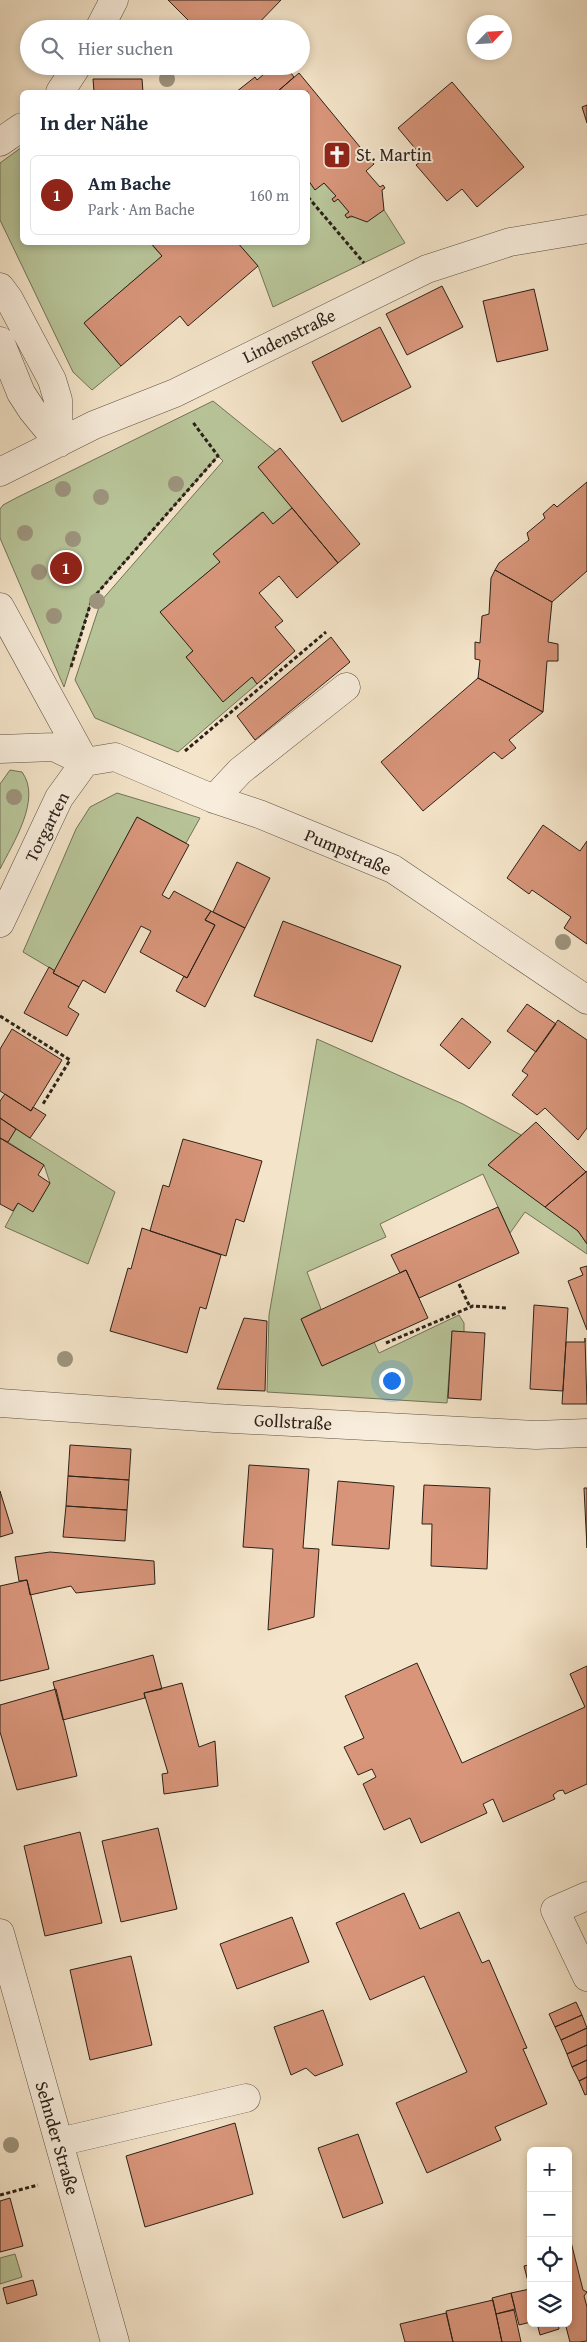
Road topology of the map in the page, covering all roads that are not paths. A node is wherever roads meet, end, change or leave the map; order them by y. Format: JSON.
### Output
{"nodes":[{"id":1,"x":114,"y":0,"type":"edge"},
{"id":2,"x":104,"y":20,"type":"edge"},
{"id":3,"x":71,"y":75,"type":"edge"},
{"id":4,"x":61,"y":90,"type":"edge"},
{"id":5,"x":20,"y":128,"type":"edge"},
{"id":6,"x":0,"y":142,"type":"edge"},
{"id":7,"x":587,"y":229,"type":"edge"},
{"id":8,"x":0,"y":288,"type":"edge"},
{"id":9,"x":0,"y":341,"type":"edge"},
{"id":10,"x":59,"y":443,"type":"junction"},
{"id":11,"x":0,"y":472,"type":"edge"},
{"id":12,"x":0,"y":607,"type":"edge"},
{"id":13,"x":346,"y":687,"type":"dead end"},
{"id":14,"x":0,"y":749,"type":"edge"},
{"id":15,"x":86,"y":762,"type":"junction"},
{"id":16,"x":214,"y":799,"type":"junction"},
{"id":17,"x":0,"y":923,"type":"edge"},
{"id":18,"x":587,"y":1000,"type":"edge"},
{"id":19,"x":0,"y":1402,"type":"edge"},
{"id":20,"x":587,"y":1433,"type":"edge"},
{"id":21,"x":587,"y":1896,"type":"edge"},
{"id":22,"x":0,"y":1933,"type":"edge"},
{"id":23,"x":587,"y":1978,"type":"edge"},
{"id":24,"x":246,"y":2098,"type":"dead end"},
{"id":25,"x":59,"y":2142,"type":"junction"},
{"id":26,"x":115,"y":2342,"type":"edge"}],
"edges":[{"from":1,"to":2,"type":"street"},
{"from":3,"to":4,"type":"street"},
{"from":5,"to":6,"type":"street"},
{"from":7,"to":10,"type":"street","name":"Lindenstraße"},
{"from":8,"to":10,"type":"street"},
{"from":9,"to":10,"type":"street"},
{"from":10,"to":11,"type":"street","name":"Lindenstraße"},
{"from":12,"to":15,"type":"street"},
{"from":13,"to":16,"type":"street"},
{"from":14,"to":15,"type":"street"},
{"from":15,"to":16,"type":"street","name":"Pumpstraße"},
{"from":15,"to":17,"type":"street","name":"Torgarten"},
{"from":16,"to":18,"type":"street","name":"Pumpstraße"},
{"from":19,"to":20,"type":"street","name":"Gollstraße"},
{"from":21,"to":23,"type":"street"},
{"from":22,"to":25,"type":"street","name":"Sehnder Straße"},
{"from":24,"to":25,"type":"street"},
{"from":25,"to":26,"type":"street","name":"Sehnder Straße"}]}
